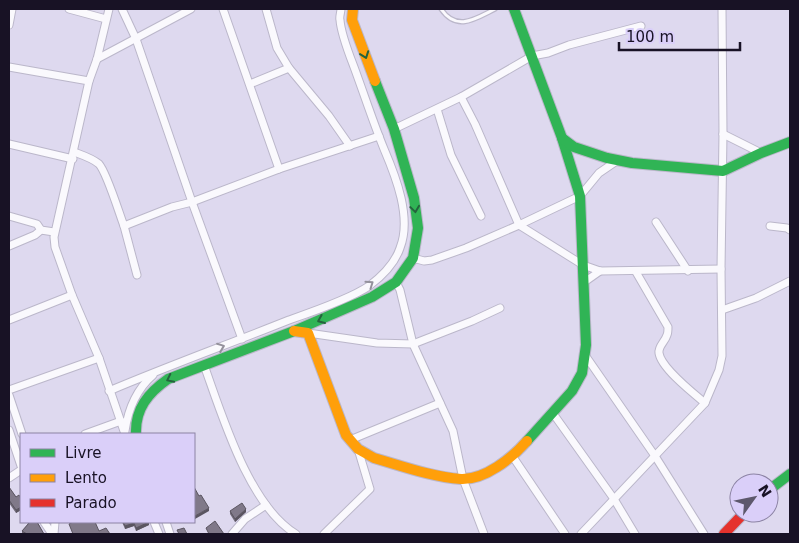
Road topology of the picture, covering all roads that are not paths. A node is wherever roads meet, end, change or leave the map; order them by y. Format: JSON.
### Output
{"nodes":[{"id":1,"x":12,"y":9,"type":"edge"},
{"id":2,"x":69,"y":9,"type":"edge"},
{"id":3,"x":109,"y":9,"type":"edge"},
{"id":4,"x":122,"y":9,"type":"edge"},
{"id":5,"x":191,"y":9,"type":"edge"},
{"id":6,"x":223,"y":9,"type":"edge"},
{"id":7,"x":266,"y":9,"type":"edge"},
{"id":8,"x":335,"y":9,"type":"edge"},
{"id":9,"x":341,"y":9,"type":"edge"},
{"id":10,"x":353,"y":9,"type":"edge"},
{"id":11,"x":440,"y":9,"type":"edge"},
{"id":12,"x":494,"y":9,"type":"edge"},
{"id":13,"x":514,"y":9,"type":"edge"},
{"id":14,"x":722,"y":9,"type":"edge"},
{"id":15,"x":106,"y":19,"type":"junction"},
{"id":16,"x":339,"y":20,"type":"junction"},
{"id":17,"x":9,"y":25,"type":"edge"},
{"id":18,"x":640,"y":26,"type":"dead end"},
{"id":19,"x":136,"y":40,"type":"junction"},
{"id":20,"x":532,"y":56,"type":"junction"},
{"id":21,"x":97,"y":59,"type":"junction"},
{"id":22,"x":9,"y":67,"type":"edge"},
{"id":23,"x":289,"y":68,"type":"junction"},
{"id":24,"x":89,"y":81,"type":"junction"},
{"id":25,"x":250,"y":84,"type":"junction"},
{"id":26,"x":461,"y":97,"type":"junction"},
{"id":27,"x":437,"y":109,"type":"junction"},
{"id":28,"x":394,"y":129,"type":"junction"},
{"id":29,"x":723,"y":134,"type":"junction"},
{"id":30,"x":379,"y":136,"type":"junction"},
{"id":31,"x":562,"y":138,"type":"junction"},
{"id":32,"x":790,"y":142,"type":"edge"},
{"id":33,"x":9,"y":144,"type":"edge"},
{"id":34,"x":350,"y":146,"type":"junction"},
{"id":35,"x":762,"y":153,"type":"junction"},
{"id":36,"x":73,"y":155,"type":"junction"},
{"id":37,"x":618,"y":160,"type":"junction"},
{"id":38,"x":279,"y":169,"type":"junction"},
{"id":39,"x":723,"y":171,"type":"junction"},
{"id":40,"x":580,"y":196,"type":"junction"},
{"id":41,"x":192,"y":202,"type":"junction"},
{"id":42,"x":9,"y":216,"type":"edge"},
{"id":43,"x":481,"y":216,"type":"dead end"},
{"id":44,"x":656,"y":222,"type":"dead end"},
{"id":45,"x":519,"y":225,"type":"junction"},
{"id":46,"x":124,"y":226,"type":"junction"},
{"id":47,"x":770,"y":226,"type":"dead end"},
{"id":48,"x":42,"y":230,"type":"junction"},
{"id":49,"x":790,"y":230,"type":"edge"},
{"id":50,"x":54,"y":232,"type":"junction"},
{"id":51,"x":9,"y":246,"type":"edge"},
{"id":52,"x":413,"y":258,"type":"junction"},
{"id":53,"x":583,"y":265,"type":"junction"},
{"id":54,"x":721,"y":269,"type":"junction"},
{"id":55,"x":600,"y":271,"type":"junction"},
{"id":56,"x":688,"y":271,"type":"junction"},
{"id":57,"x":636,"y":272,"type":"junction"},
{"id":58,"x":137,"y":275,"type":"dead end"},
{"id":59,"x":790,"y":281,"type":"edge"},
{"id":60,"x":396,"y":282,"type":"junction"},
{"id":61,"x":583,"y":283,"type":"junction"},
{"id":62,"x":72,"y":295,"type":"junction"},
{"id":63,"x":500,"y":308,"type":"dead end"},
{"id":64,"x":722,"y":310,"type":"junction"},
{"id":65,"x":9,"y":320,"type":"edge"},
{"id":66,"x":294,"y":331,"type":"junction"},
{"id":67,"x":308,"y":333,"type":"junction"},
{"id":68,"x":242,"y":339,"type":"junction"},
{"id":69,"x":413,"y":344,"type":"junction"},
{"id":70,"x":585,"y":355,"type":"junction"},
{"id":71,"x":99,"y":358,"type":"junction"},
{"id":72,"x":204,"y":365,"type":"junction"},
{"id":73,"x":159,"y":370,"type":"junction"},
{"id":74,"x":9,"y":390,"type":"edge"},
{"id":75,"x":109,"y":391,"type":"junction"},
{"id":76,"x":9,"y":395,"type":"edge"},
{"id":77,"x":440,"y":403,"type":"junction"},
{"id":78,"x":705,"y":403,"type":"junction"},
{"id":79,"x":552,"y":412,"type":"junction"},
{"id":80,"x":120,"y":421,"type":"junction"},
{"id":81,"x":9,"y":430,"type":"edge"},
{"id":82,"x":22,"y":433,"type":"edge"},
{"id":83,"x":88,"y":433,"type":"edge"},
{"id":84,"x":125,"y":433,"type":"edge"},
{"id":85,"x":136,"y":433,"type":"edge"},
{"id":86,"x":350,"y":440,"type":"junction"},
{"id":87,"x":358,"y":449,"type":"junction"},
{"id":88,"x":655,"y":456,"type":"junction"},
{"id":89,"x":513,"y":457,"type":"junction"},
{"id":90,"x":20,"y":463,"type":"edge"},
{"id":91,"x":20,"y":471,"type":"edge"},
{"id":92,"x":790,"y":474,"type":"edge"},
{"id":93,"x":9,"y":478,"type":"edge"},
{"id":94,"x":463,"y":479,"type":"junction"},
{"id":95,"x":779,"y":482,"type":"edge"},
{"id":96,"x":614,"y":500,"type":"junction"},
{"id":97,"x":266,"y":504,"type":"junction"},
{"id":98,"x":45,"y":523,"type":"edge"},
{"id":99,"x":734,"y":523,"type":"edge"},
{"id":100,"x":53,"y":534,"type":"edge"},
{"id":101,"x":232,"y":534,"type":"edge"},
{"id":102,"x":296,"y":534,"type":"edge"},
{"id":103,"x":324,"y":534,"type":"edge"},
{"id":104,"x":484,"y":534,"type":"edge"},
{"id":105,"x":564,"y":534,"type":"edge"},
{"id":106,"x":581,"y":534,"type":"edge"},
{"id":107,"x":635,"y":534,"type":"edge"},
{"id":108,"x":704,"y":534,"type":"edge"},
{"id":109,"x":724,"y":534,"type":"edge"}],
"edges":[{"from":1,"to":17,"type":"street"},
{"from":2,"to":15,"type":"street"},
{"from":3,"to":15,"type":"street"},
{"from":4,"to":19,"type":"street"},
{"from":5,"to":19,"type":"street"},
{"from":6,"to":25,"type":"street"},
{"from":7,"to":23,"type":"street"},
{"from":8,"to":16,"type":"street"},
{"from":9,"to":16,"type":"street"},
{"from":10,"to":28,"type":"street","one_way":true},
{"from":11,"to":12,"type":"lane"},
{"from":13,"to":20,"type":"street"},
{"from":14,"to":29,"type":"street"},
{"from":15,"to":21,"type":"street"},
{"from":16,"to":30,"type":"street"},
{"from":18,"to":20,"type":"street"},
{"from":19,"to":21,"type":"street"},
{"from":19,"to":41,"type":"street"},
{"from":20,"to":26,"type":"street"},
{"from":20,"to":31,"type":"street"},
{"from":21,"to":24,"type":"street"},
{"from":22,"to":24,"type":"street"},
{"from":23,"to":25,"type":"street"},
{"from":23,"to":34,"type":"street"},
{"from":24,"to":36,"type":"street"},
{"from":25,"to":38,"type":"street"},
{"from":26,"to":27,"type":"street"},
{"from":26,"to":45,"type":"street"},
{"from":27,"to":28,"type":"street"},
{"from":27,"to":43,"type":"street"},
{"from":28,"to":52,"type":"street","one_way":true},
{"from":29,"to":35,"type":"street"},
{"from":29,"to":39,"type":"street"},
{"from":30,"to":34,"type":"street"},
{"from":68,"to":30,"type":"street","one_way":true},
{"from":31,"to":37,"type":"street"},
{"from":31,"to":40,"type":"street"},
{"from":32,"to":35,"type":"street"},
{"from":33,"to":36,"type":"street"},
{"from":34,"to":38,"type":"street"},
{"from":35,"to":39,"type":"street"},
{"from":36,"to":46,"type":"street"},
{"from":36,"to":50,"type":"street"},
{"from":37,"to":39,"type":"street"},
{"from":37,"to":40,"type":"street"},
{"from":38,"to":41,"type":"street"},
{"from":39,"to":54,"type":"street"},
{"from":40,"to":45,"type":"street"},
{"from":40,"to":53,"type":"street"},
{"from":41,"to":46,"type":"street"},
{"from":41,"to":68,"type":"street"},
{"from":42,"to":48,"type":"street"},
{"from":44,"to":56,"type":"street"},
{"from":45,"to":52,"type":"street"},
{"from":45,"to":53,"type":"street"},
{"from":46,"to":58,"type":"street"},
{"from":47,"to":49,"type":"street"},
{"from":48,"to":50,"type":"street"},
{"from":48,"to":51,"type":"street"},
{"from":50,"to":62,"type":"street"},
{"from":52,"to":60,"type":"street"},
{"from":53,"to":55,"type":"street"},
{"from":53,"to":61,"type":"street"},
{"from":54,"to":56,"type":"street"},
{"from":54,"to":64,"type":"street"},
{"from":55,"to":57,"type":"street"},
{"from":55,"to":61,"type":"street"},
{"from":56,"to":57,"type":"street"},
{"from":57,"to":78,"type":"street"},
{"from":59,"to":64,"type":"street"},
{"from":60,"to":66,"type":"street","one_way":true},
{"from":60,"to":69,"type":"street"},
{"from":61,"to":70,"type":"street"},
{"from":62,"to":65,"type":"street"},
{"from":62,"to":71,"type":"street"},
{"from":63,"to":69,"type":"street"},
{"from":64,"to":78,"type":"street"},
{"from":66,"to":67,"type":"street"},
{"from":66,"to":72,"type":"street"},
{"from":67,"to":69,"type":"street"},
{"from":67,"to":86,"type":"street"},
{"from":73,"to":68,"type":"street","one_way":true},
{"from":69,"to":77,"type":"street"},
{"from":70,"to":79,"type":"street"},
{"from":70,"to":88,"type":"street"},
{"from":71,"to":74,"type":"street"},
{"from":71,"to":75,"type":"street"},
{"from":72,"to":85,"type":"street","one_way":true},
{"from":72,"to":97,"type":"street"},
{"from":73,"to":75,"type":"street"},
{"from":73,"to":84,"type":"street"},
{"from":75,"to":80,"type":"street"},
{"from":76,"to":82,"type":"street"},
{"from":77,"to":86,"type":"street"},
{"from":77,"to":94,"type":"street"},
{"from":78,"to":88,"type":"street"},
{"from":79,"to":89,"type":"street"},
{"from":79,"to":96,"type":"street"},
{"from":80,"to":83,"type":"street"},
{"from":80,"to":84,"type":"street"},
{"from":81,"to":90,"type":"street"},
{"from":86,"to":87,"type":"street"},
{"from":87,"to":94,"type":"street"},
{"from":87,"to":103,"type":"street"},
{"from":88,"to":96,"type":"street"},
{"from":88,"to":108,"type":"street"},
{"from":89,"to":94,"type":"street"},
{"from":89,"to":105,"type":"street"},
{"from":91,"to":93,"type":"street"},
{"from":92,"to":95,"type":"street"},
{"from":94,"to":104,"type":"street"},
{"from":96,"to":106,"type":"street"},
{"from":96,"to":107,"type":"street"},
{"from":97,"to":101,"type":"street"},
{"from":97,"to":102,"type":"street"},
{"from":98,"to":100,"type":"street"},
{"from":99,"to":109,"type":"street"}]}
